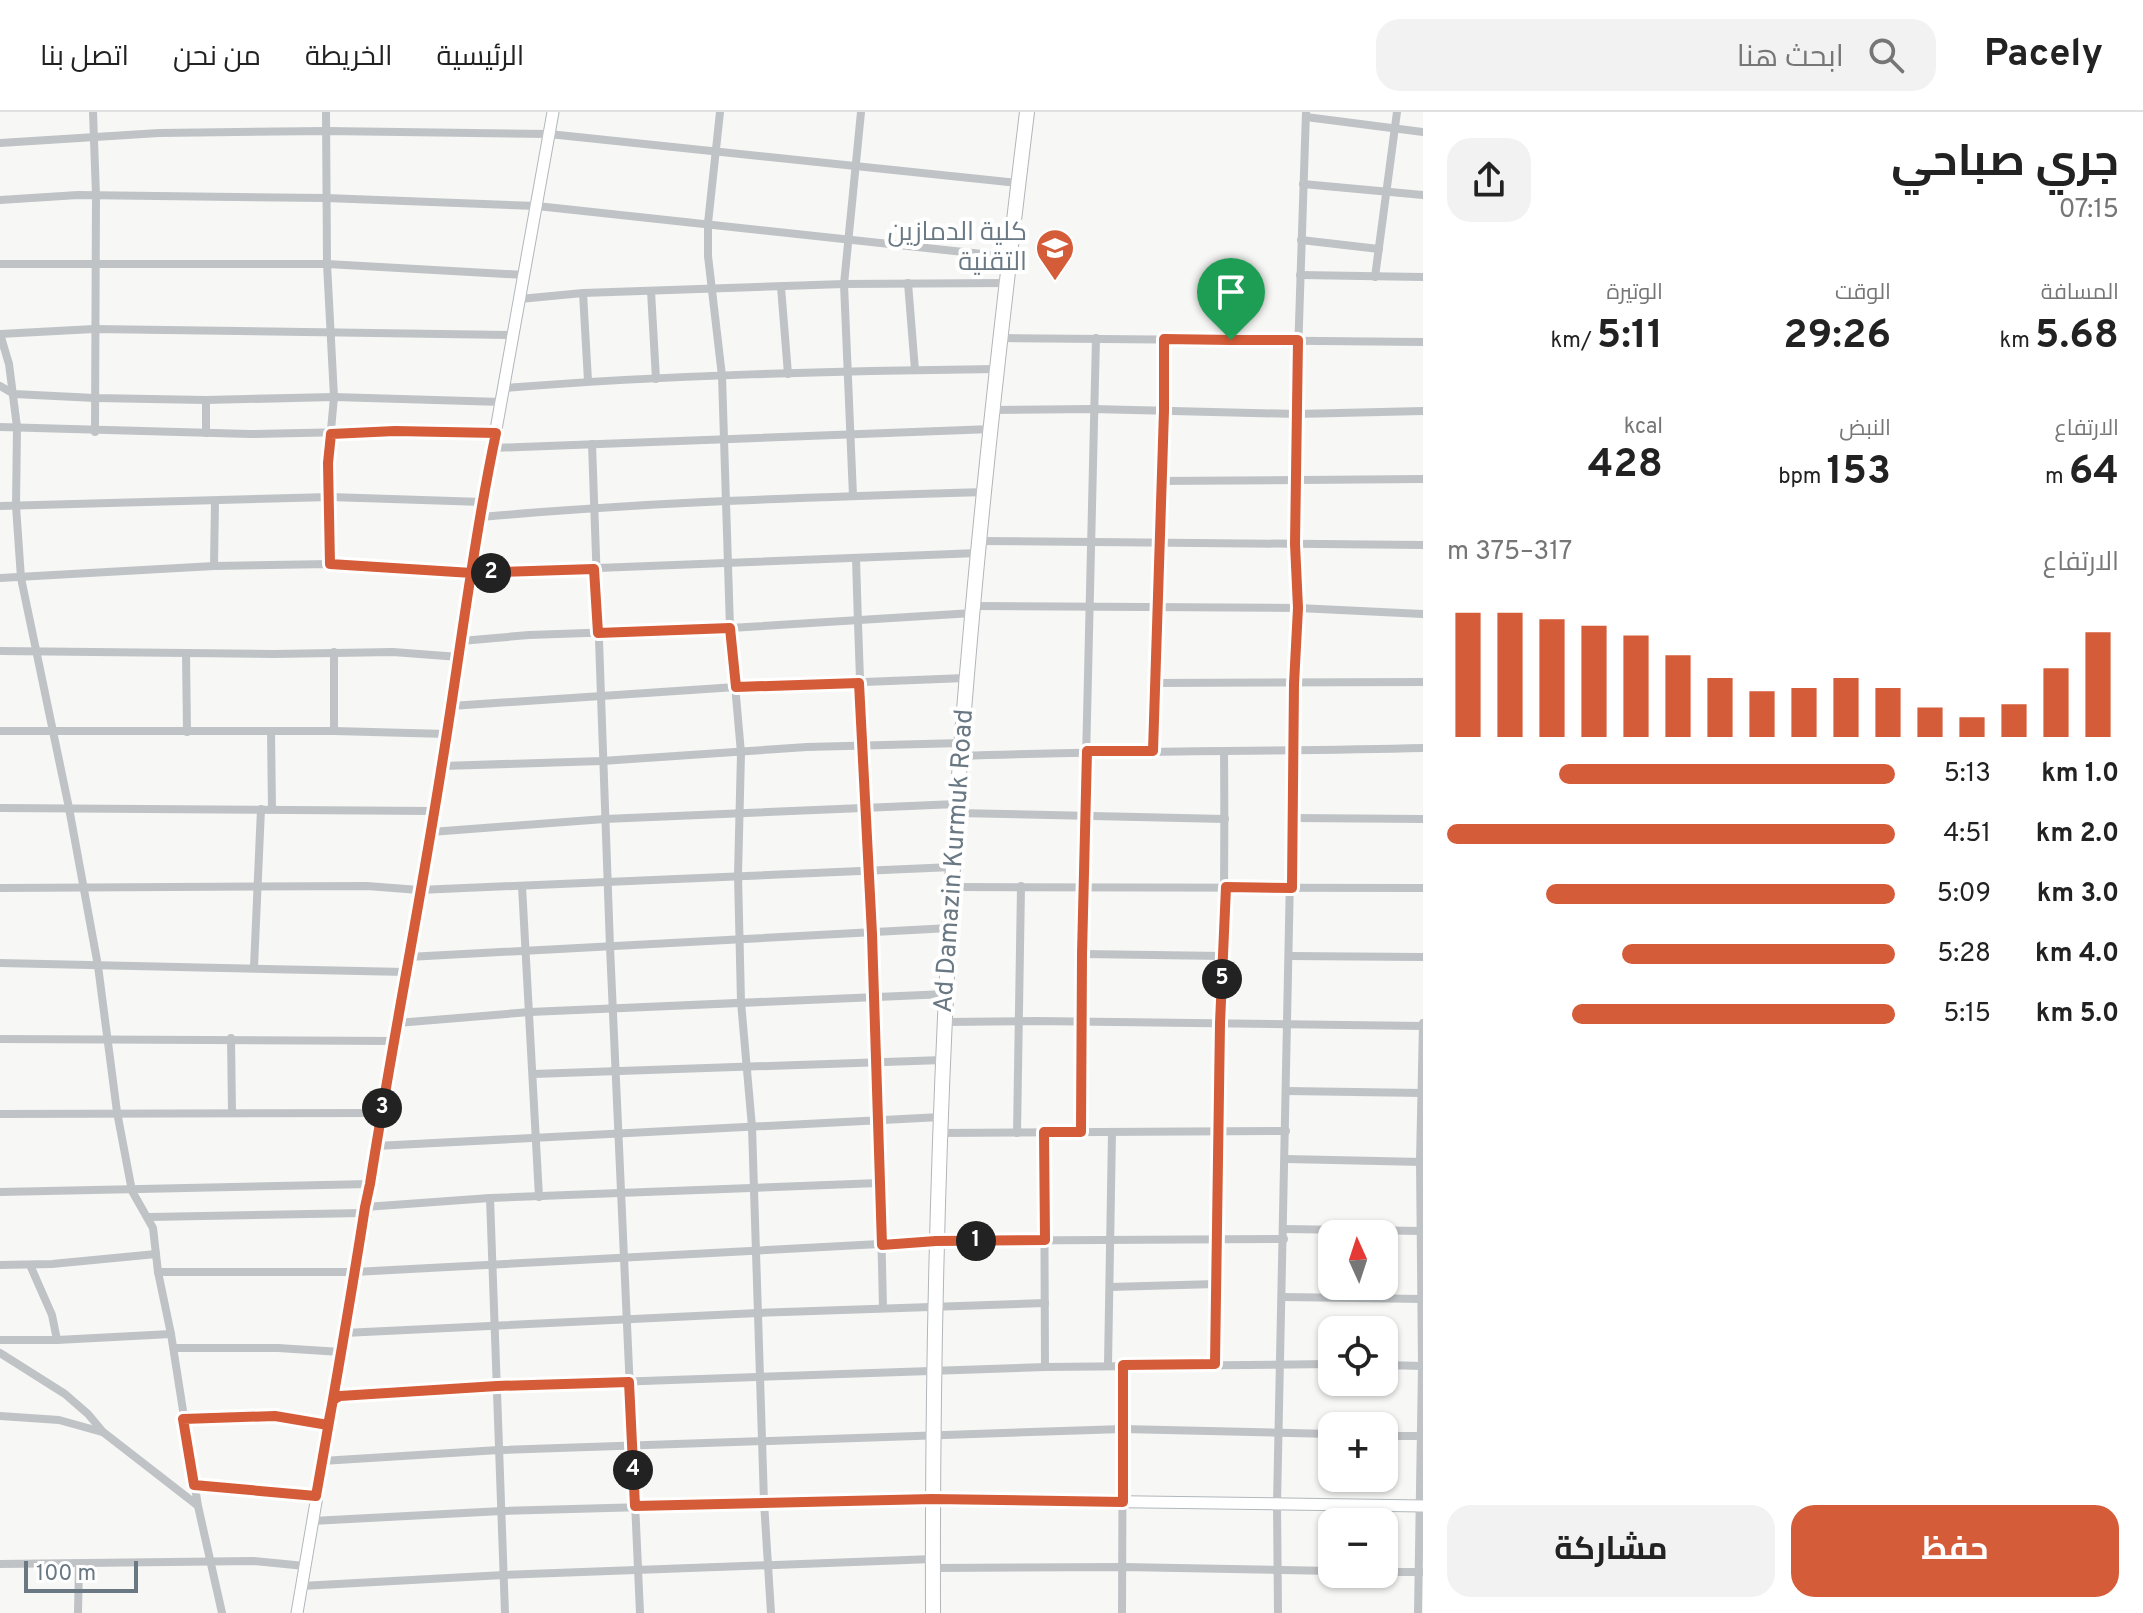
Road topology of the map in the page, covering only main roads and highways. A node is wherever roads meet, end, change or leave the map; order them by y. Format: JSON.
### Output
{"nodes":[{"id":1,"x":1027,"y":112,"type":"edge"},
{"id":2,"x":933,"y":1613,"type":"edge"}],
"edges":[{"from":1,"to":2,"type":"highway","name":"Ad Damazin Kurmuk Road"}]}
